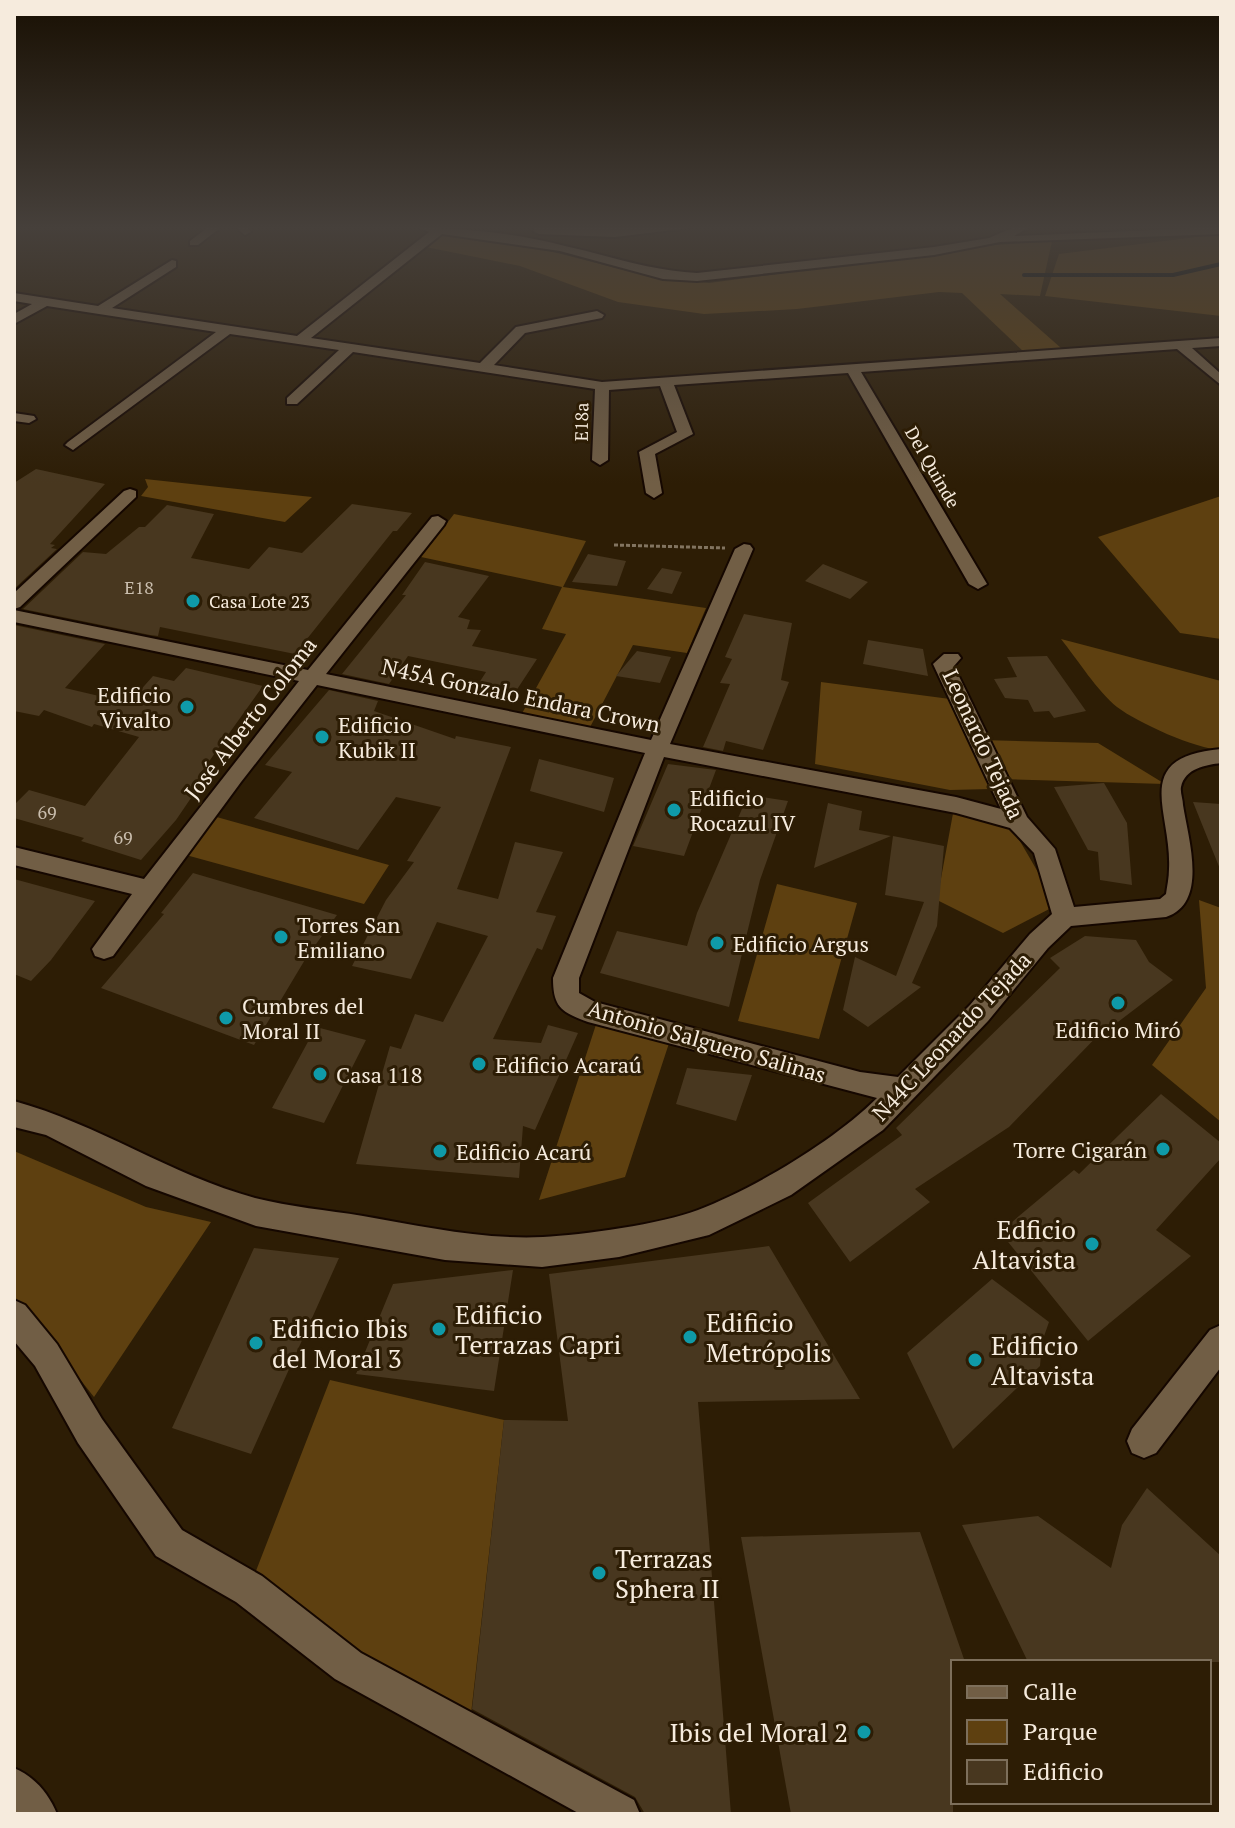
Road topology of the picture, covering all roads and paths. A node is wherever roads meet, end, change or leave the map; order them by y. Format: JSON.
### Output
{"nodes":[{"id":1,"x":121,"y":313,"type":"edge"},
{"id":2,"x":332,"y":313,"type":"edge"},
{"id":3,"x":597,"y":315,"type":"dead end"},
{"id":4,"x":227,"y":330,"type":"junction"},
{"id":5,"x":299,"y":341,"type":"junction"},
{"id":6,"x":1221,"y":342,"type":"edge"},
{"id":7,"x":1180,"y":345,"type":"junction"},
{"id":8,"x":349,"y":349,"type":"junction"},
{"id":9,"x":481,"y":370,"type":"junction"},
{"id":10,"x":853,"y":370,"type":"junction"},
{"id":11,"x":1221,"y":381,"type":"edge"},
{"id":12,"x":666,"y":383,"type":"junction"},
{"id":13,"x":602,"y":386,"type":"junction"},
{"id":14,"x":292,"y":401,"type":"dead end"},
{"id":15,"x":73,"y":445,"type":"dead end"},
{"id":16,"x":600,"y":460,"type":"dead end"},
{"id":17,"x":654,"y":493,"type":"dead end"},
{"id":18,"x":130,"y":494,"type":"dead end"},
{"id":19,"x":438,"y":521,"type":"dead end"},
{"id":20,"x":614,"y":545,"type":"dead end"},
{"id":21,"x":744,"y":549,"type":"joint"},
{"id":22,"x":978,"y":584,"type":"dead end"},
{"id":23,"x":14,"y":603,"type":"edge"},
{"id":24,"x":14,"y":616,"type":"edge"},
{"id":25,"x":951,"y":658,"type":"dead end"},
{"id":26,"x":313,"y":677,"type":"junction"},
{"id":27,"x":658,"y":748,"type":"junction"},
{"id":28,"x":1221,"y":756,"type":"edge"},
{"id":29,"x":1018,"y":822,"type":"junction"},
{"id":30,"x":14,"y":856,"type":"edge"},
{"id":31,"x":148,"y":889,"type":"junction"},
{"id":32,"x":1065,"y":917,"type":"junction"},
{"id":33,"x":104,"y":949,"type":"dead end"},
{"id":34,"x":902,"y":1090,"type":"junction"},
{"id":35,"x":14,"y":1114,"type":"edge"},
{"id":36,"x":14,"y":1316,"type":"edge"},
{"id":37,"x":1221,"y":1341,"type":"edge"},
{"id":38,"x":1144,"y":1441,"type":"dead end"},
{"id":39,"x":14,"y":1788,"type":"edge"},
{"id":40,"x":37,"y":1814,"type":"edge"},
{"id":41,"x":620,"y":1814,"type":"edge"}],
"edges":[{"from":1,"to":4,"type":"street"},
{"from":2,"to":5,"type":"street"},
{"from":3,"to":9,"type":"street"},
{"from":4,"to":5,"type":"street"},
{"from":4,"to":15,"type":"street"},
{"from":5,"to":8,"type":"street"},
{"from":6,"to":7,"type":"street"},
{"from":7,"to":10,"type":"street"},
{"from":7,"to":11,"type":"street"},
{"from":8,"to":9,"type":"street"},
{"from":8,"to":14,"type":"street"},
{"from":9,"to":13,"type":"street"},
{"from":10,"to":12,"type":"street"},
{"from":10,"to":22,"type":"street","name":"Del Quinde"},
{"from":12,"to":13,"type":"street"},
{"from":12,"to":17,"type":"street"},
{"from":13,"to":16,"type":"street","name":"E18a"},
{"from":18,"to":23,"type":"street"},
{"from":19,"to":26,"type":"street","name":"José Alberto Coloma"},
{"from":20,"to":21,"type":"path"},
{"from":21,"to":27,"type":"street","name":"Antonio Salguero Salinas"},
{"from":24,"to":26,"type":"street","name":"N45A Gonzalo Endara Crown"},
{"from":25,"to":29,"type":"street","name":"Leonardo Tejada"},
{"from":26,"to":27,"type":"street","name":"N45A Gonzalo Endara Crown"},
{"from":26,"to":31,"type":"street","name":"José Alberto Coloma"},
{"from":27,"to":29,"type":"street","name":"N45A Gonzalo Endara Crown"},
{"from":27,"to":34,"type":"street","name":"Antonio Salguero Salinas"},
{"from":28,"to":32,"type":"street"},
{"from":29,"to":32,"type":"street","name":"Leonardo Tejada"},
{"from":30,"to":31,"type":"street"},
{"from":31,"to":33,"type":"street","name":"José Alberto Coloma"},
{"from":32,"to":34,"type":"street","name":"N44C Leonardo Tejada"},
{"from":34,"to":35,"type":"street","name":"N44C Leonardo Tejada"},
{"from":36,"to":41,"type":"street"},
{"from":37,"to":38,"type":"street"},
{"from":39,"to":40,"type":"street"}]}
